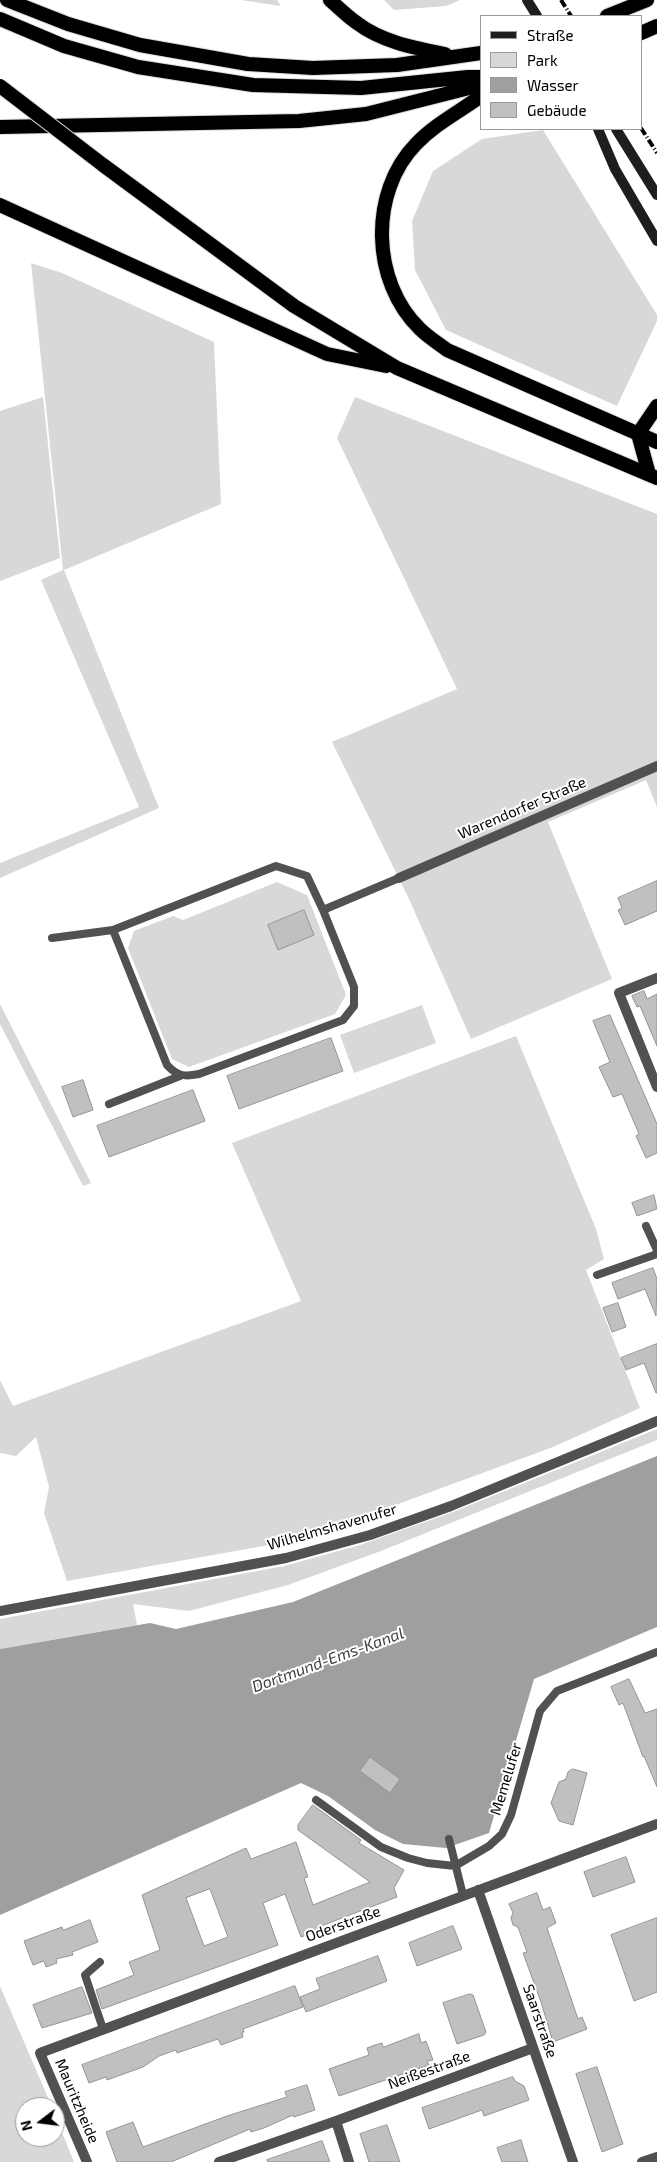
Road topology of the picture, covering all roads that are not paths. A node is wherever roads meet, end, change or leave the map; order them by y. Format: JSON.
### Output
{"nodes":[{"id":1,"x":7,"y":0,"type":"edge"},
{"id":2,"x":330,"y":0,"type":"edge"},
{"id":3,"x":528,"y":0,"type":"edge"},
{"id":4,"x":645,"y":1,"type":"edge"},
{"id":5,"x":536,"y":15,"type":"edge"},
{"id":6,"x":610,"y":15,"type":"edge"},
{"id":7,"x":0,"y":20,"type":"edge"},
{"id":8,"x":657,"y":26,"type":"edge"},
{"id":9,"x":642,"y":33,"type":"edge"},
{"id":10,"x":480,"y":53,"type":"edge"},
{"id":11,"x":456,"y":56,"type":"junction"},
{"id":12,"x":480,"y":78,"type":"edge"},
{"id":13,"x":480,"y":85,"type":"edge"},
{"id":14,"x":0,"y":86,"type":"edge"},
{"id":15,"x":480,"y":97,"type":"edge"},
{"id":16,"x":0,"y":126,"type":"edge"},
{"id":17,"x":598,"y":130,"type":"edge"},
{"id":18,"x":617,"y":130,"type":"edge"},
{"id":19,"x":657,"y":195,"type":"edge"},
{"id":20,"x":0,"y":205,"type":"edge"},
{"id":21,"x":657,"y":241,"type":"edge"},
{"id":22,"x":397,"y":368,"type":"junction"},
{"id":23,"x":657,"y":406,"type":"edge"},
{"id":24,"x":638,"y":434,"type":"junction"},
{"id":25,"x":657,"y":442,"type":"edge"},
{"id":26,"x":653,"y":476,"type":"edge"},
{"id":27,"x":657,"y":766,"type":"edge"},
{"id":28,"x":399,"y":878,"type":"joint"},
{"id":29,"x":323,"y":910,"type":"junction"},
{"id":30,"x":113,"y":930,"type":"junction"},
{"id":31,"x":52,"y":938,"type":"dead end"},
{"id":32,"x":657,"y":978,"type":"edge"},
{"id":33,"x":180,"y":1076,"type":"junction"},
{"id":34,"x":657,"y":1087,"type":"edge"},
{"id":35,"x":109,"y":1104,"type":"dead end"},
{"id":36,"x":646,"y":1226,"type":"dead end"},
{"id":37,"x":657,"y":1252,"type":"edge"},
{"id":38,"x":597,"y":1275,"type":"dead end"},
{"id":39,"x":657,"y":1421,"type":"edge"},
{"id":40,"x":0,"y":1611,"type":"edge"},
{"id":41,"x":657,"y":1652,"type":"edge"},
{"id":42,"x":316,"y":1800,"type":"dead end"},
{"id":43,"x":657,"y":1824,"type":"edge"},
{"id":44,"x":450,"y":1839,"type":"dead end"},
{"id":45,"x":455,"y":1866,"type":"junction"},
{"id":46,"x":478,"y":1890,"type":"junction"},
{"id":47,"x":463,"y":1895,"type":"junction"},
{"id":48,"x":100,"y":1962,"type":"dead end"},
{"id":49,"x":104,"y":2029,"type":"junction"},
{"id":50,"x":533,"y":2048,"type":"junction"},
{"id":51,"x":40,"y":2052,"type":"joint"},
{"id":52,"x":336,"y":2121,"type":"junction"},
{"id":53,"x":657,"y":2157,"type":"edge"},
{"id":54,"x":87,"y":2162,"type":"edge"},
{"id":55,"x":219,"y":2162,"type":"edge"},
{"id":56,"x":349,"y":2162,"type":"edge"},
{"id":57,"x":572,"y":2162,"type":"edge"},
{"id":58,"x":642,"y":2162,"type":"edge"}],
"edges":[{"from":1,"to":11,"type":"highway"},
{"from":2,"to":11,"type":"highway"},
{"from":3,"to":5,"type":"main road"},
{"from":4,"to":6,"type":"highway"},
{"from":7,"to":12,"type":"highway"},
{"from":8,"to":9,"type":"highway"},
{"from":10,"to":11,"type":"highway"},
{"from":13,"to":16,"type":"highway"},
{"from":14,"to":22,"type":"highway","bridge":true},
{"from":15,"to":24,"type":"highway"},
{"from":17,"to":21,"type":"main road"},
{"from":18,"to":19,"type":"main road"},
{"from":20,"to":22,"type":"highway"},
{"from":22,"to":26,"type":"highway"},
{"from":23,"to":24,"type":"highway"},
{"from":24,"to":25,"type":"highway"},
{"from":24,"to":26,"type":"highway"},
{"from":27,"to":28,"type":"street","name":"Warendorfer Straße"},
{"from":28,"to":29,"type":"lane"},
{"from":29,"to":30,"type":"lane"},
{"from":29,"to":33,"type":"lane"},
{"from":30,"to":31,"type":"lane"},
{"from":30,"to":33,"type":"lane"},
{"from":32,"to":34,"type":"street"},
{"from":33,"to":35,"type":"lane"},
{"from":36,"to":37,"type":"lane"},
{"from":37,"to":38,"type":"lane"},
{"from":39,"to":40,"type":"street","name":"Wilhelmshavenufer"},
{"from":41,"to":45,"type":"lane","name":"Memelufer"},
{"from":42,"to":45,"type":"lane"},
{"from":43,"to":46,"type":"street","name":"Oderstraße"},
{"from":44,"to":45,"type":"lane"},
{"from":45,"to":47,"type":"lane"},
{"from":46,"to":47,"type":"street","name":"Oderstraße"},
{"from":46,"to":50,"type":"street","name":"Saarstraße"},
{"from":47,"to":49,"type":"street","name":"Oderstraße"},
{"from":48,"to":49,"type":"lane"},
{"from":49,"to":51,"type":"street","name":"Oderstraße"},
{"from":50,"to":52,"type":"street","name":"Neißestraße"},
{"from":50,"to":57,"type":"street","name":"Saarstraße"},
{"from":51,"to":54,"type":"street","name":"Mauritzheide"},
{"from":52,"to":55,"type":"street","name":"Neißestraße"},
{"from":52,"to":56,"type":"street"},
{"from":53,"to":58,"type":"street"}]}
